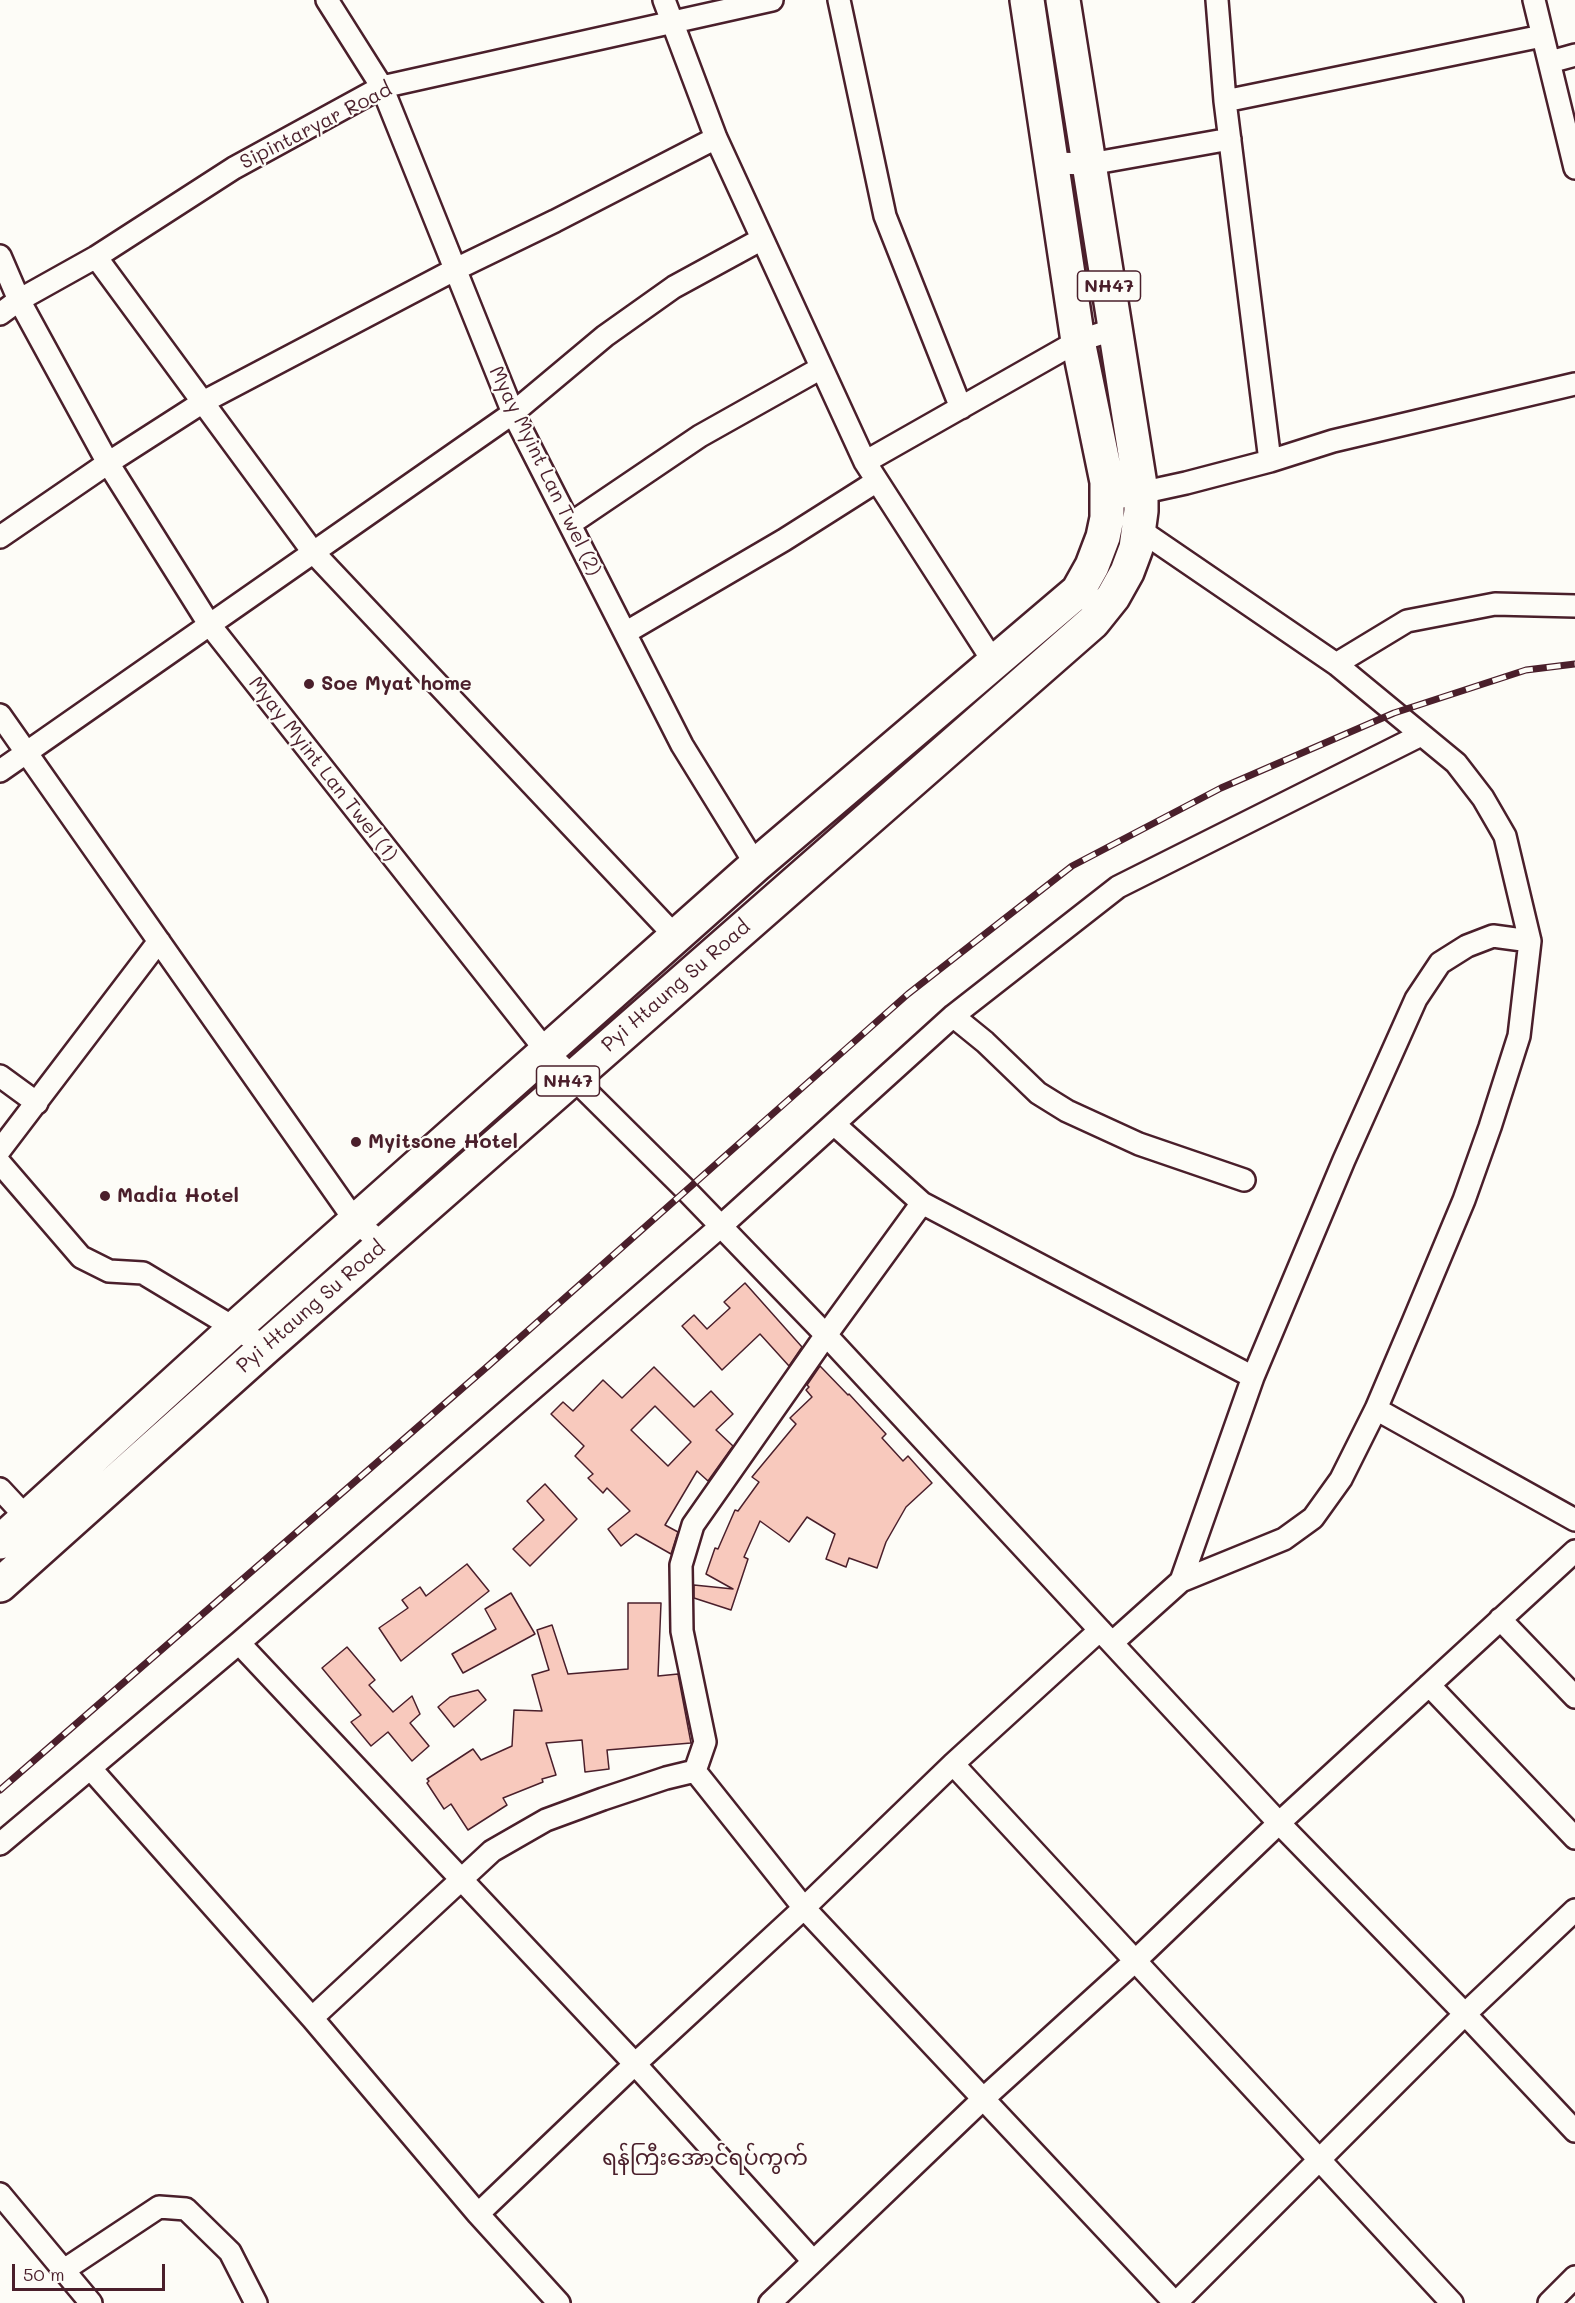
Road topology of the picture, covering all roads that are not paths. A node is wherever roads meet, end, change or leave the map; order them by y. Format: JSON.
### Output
{"nodes":[{"id":1,"x":327,"y":0,"type":"edge"},
{"id":2,"x":664,"y":0,"type":"edge"},
{"id":3,"x":772,"y":0,"type":"edge"},
{"id":4,"x":839,"y":0,"type":"edge"},
{"id":5,"x":1027,"y":0,"type":"edge"},
{"id":6,"x":1063,"y":0,"type":"edge"},
{"id":7,"x":1216,"y":0,"type":"edge"},
{"id":8,"x":1534,"y":0,"type":"edge"},
{"id":9,"x":672,"y":23,"type":"junction"},
{"id":10,"x":1542,"y":36,"type":"junction"},
{"id":11,"x":1575,"y":56,"type":"edge"},
{"id":12,"x":1550,"y":62,"type":"junction"},
{"id":13,"x":382,"y":87,"type":"junction"},
{"id":14,"x":1225,"y":101,"type":"junction"},
{"id":15,"x":716,"y":138,"type":"junction"},
{"id":16,"x":1230,"y":139,"type":"junction"},
{"id":17,"x":1052,"y":163,"type":"junction"},
{"id":18,"x":1090,"y":164,"type":"junction"},
{"id":19,"x":1575,"y":168,"type":"edge"},
{"id":20,"x":762,"y":239,"type":"junction"},
{"id":21,"x":0,"y":256,"type":"edge"},
{"id":22,"x":96,"y":257,"type":"junction"},
{"id":23,"x":454,"y":270,"type":"junction"},
{"id":24,"x":19,"y":300,"type":"junction"},
{"id":25,"x":0,"y":314,"type":"edge"},
{"id":26,"x":1115,"y":329,"type":"junction"},
{"id":27,"x":1078,"y":341,"type":"junction"},
{"id":28,"x":821,"y":368,"type":"junction"},
{"id":29,"x":1575,"y":384,"type":"edge"},
{"id":30,"x":203,"y":402,"type":"junction"},
{"id":31,"x":960,"y":408,"type":"junction"},
{"id":32,"x":513,"y":413,"type":"junction"},
{"id":33,"x":1270,"y":461,"type":"junction"},
{"id":34,"x":865,"y":462,"type":"junction"},
{"id":35,"x":108,"y":463,"type":"junction"},
{"id":36,"x":877,"y":481,"type":"junction"},
{"id":37,"x":1141,"y":491,"type":"junction"},
{"id":38,"x":1108,"y":500,"type":"junction"},
{"id":39,"x":570,"y":524,"type":"junction"},
{"id":40,"x":1140,"y":530,"type":"junction"},
{"id":41,"x":0,"y":537,"type":"edge"},
{"id":42,"x":313,"y":552,"type":"junction"},
{"id":43,"x":1575,"y":606,"type":"edge"},
{"id":44,"x":209,"y":624,"type":"junction"},
{"id":45,"x":625,"y":633,"type":"junction"},
{"id":46,"x":993,"y":662,"type":"junction"},
{"id":47,"x":1336,"y":664,"type":"junction"},
{"id":48,"x":948,"y":700,"type":"junction"},
{"id":49,"x":0,"y":715,"type":"edge"},
{"id":50,"x":967,"y":730,"type":"junction"},
{"id":51,"x":1421,"y":735,"type":"junction"},
{"id":52,"x":25,"y":752,"type":"junction"},
{"id":53,"x":0,"y":771,"type":"edge"},
{"id":54,"x":806,"y":823,"type":"junction"},
{"id":55,"x":826,"y":854,"type":"junction"},
{"id":56,"x":756,"y":865,"type":"junction"},
{"id":57,"x":676,"y":937,"type":"junction"},
{"id":58,"x":159,"y":941,"type":"junction"},
{"id":59,"x":1530,"y":941,"type":"junction"},
{"id":60,"x":953,"y":1016,"type":"junction"},
{"id":61,"x":547,"y":1052,"type":"junction"},
{"id":62,"x":0,"y":1076,"type":"edge"},
{"id":63,"x":572,"y":1077,"type":"junction"},
{"id":64,"x":37,"y":1103,"type":"junction"},
{"id":65,"x":834,"y":1124,"type":"junction"},
{"id":66,"x":0,"y":1150,"type":"edge"},
{"id":67,"x":0,"y":1163,"type":"edge"},
{"id":68,"x":1244,"y":1180,"type":"dead end"},
{"id":69,"x":922,"y":1203,"type":"junction"},
{"id":70,"x":357,"y":1221,"type":"junction"},
{"id":71,"x":720,"y":1227,"type":"junction"},
{"id":72,"x":383,"y":1244,"type":"junction"},
{"id":73,"x":234,"y":1329,"type":"junction"},
{"id":74,"x":826,"y":1335,"type":"junction"},
{"id":75,"x":266,"y":1347,"type":"junction"},
{"id":76,"x":1253,"y":1377,"type":"junction"},
{"id":77,"x":1376,"y":1409,"type":"junction"},
{"id":78,"x":142,"y":1435,"type":"junction"},
{"id":79,"x":0,"y":1488,"type":"edge"},
{"id":80,"x":27,"y":1518,"type":"junction"},
{"id":81,"x":1575,"y":1520,"type":"edge"},
{"id":82,"x":0,"y":1542,"type":"edge"},
{"id":83,"x":45,"y":1545,"type":"junction"},
{"id":84,"x":1575,"y":1551,"type":"edge"},
{"id":85,"x":1181,"y":1581,"type":"junction"},
{"id":86,"x":0,"y":1585,"type":"edge"},
{"id":87,"x":1500,"y":1619,"type":"junction"},
{"id":88,"x":1106,"y":1636,"type":"junction"},
{"id":89,"x":239,"y":1643,"type":"junction"},
{"id":90,"x":1429,"y":1685,"type":"junction"},
{"id":91,"x":1575,"y":1697,"type":"edge"},
{"id":92,"x":953,"y":1764,"type":"junction"},
{"id":93,"x":91,"y":1769,"type":"junction"},
{"id":94,"x":695,"y":1771,"type":"junction"},
{"id":95,"x":1279,"y":1823,"type":"junction"},
{"id":96,"x":1575,"y":1838,"type":"edge"},
{"id":97,"x":0,"y":1844,"type":"edge"},
{"id":98,"x":462,"y":1879,"type":"junction"},
{"id":99,"x":804,"y":1908,"type":"junction"},
{"id":100,"x":1575,"y":1910,"type":"edge"},
{"id":101,"x":1134,"y":1962,"type":"junction"},
{"id":102,"x":1465,"y":2014,"type":"junction"},
{"id":103,"x":312,"y":2018,"type":"junction"},
{"id":104,"x":635,"y":2064,"type":"junction"},
{"id":105,"x":983,"y":2099,"type":"junction"},
{"id":106,"x":1575,"y":2131,"type":"edge"},
{"id":107,"x":1319,"y":2161,"type":"junction"},
{"id":108,"x":0,"y":2194,"type":"edge"},
{"id":109,"x":478,"y":2214,"type":"junction"},
{"id":110,"x":813,"y":2261,"type":"junction"},
{"id":111,"x":64,"y":2270,"type":"junction"},
{"id":112,"x":1575,"y":2277,"type":"edge"},
{"id":113,"x":92,"y":2303,"type":"edge"},
{"id":114,"x":256,"y":2303,"type":"edge"},
{"id":115,"x":559,"y":2303,"type":"edge"},
{"id":116,"x":770,"y":2303,"type":"edge"},
{"id":117,"x":1176,"y":2303,"type":"edge"},
{"id":118,"x":1452,"y":2303,"type":"edge"},
{"id":119,"x":1549,"y":2303,"type":"edge"}],
"edges":[{"from":1,"to":13,"type":"street","name":"Myay Myint Lan Twel (2)"},
{"from":2,"to":9,"type":"street"},
{"from":3,"to":9,"type":"street","name":"Sipintaryar Road"},
{"from":4,"to":31,"type":"street"},
{"from":5,"to":17,"type":"highway","number":"NH47"},
{"from":6,"to":18,"type":"highway","number":"NH47"},
{"from":7,"to":14,"type":"street"},
{"from":8,"to":10,"type":"street"},
{"from":9,"to":13,"type":"street","name":"Sipintaryar Road"},
{"from":9,"to":15,"type":"street"},
{"from":10,"to":12,"type":"street"},
{"from":10,"to":14,"type":"street"},
{"from":11,"to":12,"type":"street"},
{"from":12,"to":19,"type":"street"},
{"from":13,"to":22,"type":"street","name":"Sipintaryar Road"},
{"from":13,"to":23,"type":"street","name":"Myay Myint Lan Twel (2)"},
{"from":14,"to":16,"type":"street"},
{"from":15,"to":20,"type":"street"},
{"from":15,"to":23,"type":"street"},
{"from":16,"to":18,"type":"street"},
{"from":16,"to":33,"type":"street"},
{"from":17,"to":18,"type":"street"},
{"from":17,"to":27,"type":"highway","number":"NH47"},
{"from":18,"to":26,"type":"highway","number":"NH47"},
{"from":20,"to":28,"type":"street"},
{"from":20,"to":32,"type":"street"},
{"from":21,"to":24,"type":"street","name":"Myay Myint Lan Twel (1)"},
{"from":22,"to":24,"type":"street","name":"Sipintaryar Road"},
{"from":22,"to":30,"type":"street"},
{"from":23,"to":30,"type":"street"},
{"from":23,"to":32,"type":"street","name":"Myay Myint Lan Twel (2)"},
{"from":24,"to":25,"type":"street","name":"Sipintaryar Road"},
{"from":24,"to":35,"type":"street","name":"Myay Myint Lan Twel (1)"},
{"from":26,"to":27,"type":"street"},
{"from":26,"to":37,"type":"highway","number":"NH47"},
{"from":27,"to":31,"type":"street"},
{"from":27,"to":38,"type":"highway","number":"NH47"},
{"from":28,"to":34,"type":"street"},
{"from":28,"to":39,"type":"street"},
{"from":29,"to":33,"type":"street"},
{"from":30,"to":35,"type":"street"},
{"from":30,"to":42,"type":"street"},
{"from":31,"to":34,"type":"street"},
{"from":32,"to":39,"type":"street","name":"Myay Myint Lan Twel (2)"},
{"from":32,"to":42,"type":"street"},
{"from":33,"to":37,"type":"street"},
{"from":34,"to":36,"type":"street"},
{"from":35,"to":41,"type":"street"},
{"from":35,"to":44,"type":"street","name":"Myay Myint Lan Twel (1)"},
{"from":36,"to":45,"type":"street"},
{"from":36,"to":46,"type":"street"},
{"from":37,"to":38,"type":"street"},
{"from":37,"to":40,"type":"highway","number":"NH47"},
{"from":38,"to":46,"type":"highway","name":"Pyi Htaung Su Road","number":"NH47"},
{"from":39,"to":45,"type":"street","name":"Myay Myint Lan Twel (2)"},
{"from":40,"to":47,"type":"street"},
{"from":40,"to":50,"type":"highway","name":"Pyi Htaung Su Road","number":"NH47"},
{"from":42,"to":44,"type":"street"},
{"from":42,"to":57,"type":"street"},
{"from":43,"to":47,"type":"street"},
{"from":44,"to":52,"type":"street"},
{"from":44,"to":61,"type":"street","name":"Myay Myint Lan Twel (1)"},
{"from":45,"to":56,"type":"street","name":"Myay Myint Lan Twel (2)"},
{"from":46,"to":48,"type":"highway","name":"Pyi Htaung Su Road","number":"NH47"},
{"from":47,"to":51,"type":"street"},
{"from":48,"to":50,"type":"highway"},
{"from":48,"to":54,"type":"highway","name":"Pyi Htaung Su Road","number":"NH47"},
{"from":49,"to":52,"type":"street"},
{"from":50,"to":55,"type":"highway","name":"Pyi Htaung Su Road","number":"NH47"},
{"from":51,"to":59,"type":"street"},
{"from":51,"to":60,"type":"street"},
{"from":52,"to":53,"type":"street"},
{"from":52,"to":58,"type":"street"},
{"from":54,"to":55,"type":"highway"},
{"from":54,"to":56,"type":"highway","name":"Pyi Htaung Su Road","number":"NH47"},
{"from":55,"to":63,"type":"highway","name":"Pyi Htaung Su Road","number":"NH47"},
{"from":56,"to":57,"type":"highway","name":"Pyi Htaung Su Road","number":"NH47"},
{"from":57,"to":61,"type":"highway","name":"Pyi Htaung Su Road","number":"NH47"},
{"from":58,"to":64,"type":"street"},
{"from":58,"to":70,"type":"street"},
{"from":59,"to":76,"type":"street"},
{"from":59,"to":77,"type":"street"},
{"from":60,"to":65,"type":"street"},
{"from":60,"to":68,"type":"street"},
{"from":61,"to":63,"type":"street","name":"Myay Myint Lan Twel (1)"},
{"from":61,"to":70,"type":"highway","name":"Pyi Htaung Su Road","number":"NH47"},
{"from":62,"to":64,"type":"street"},
{"from":63,"to":71,"type":"street","name":"Myay Myint Lan Twel (1)"},
{"from":63,"to":72,"type":"highway","name":"Pyi Htaung Su Road","number":"NH47"},
{"from":64,"to":66,"type":"street"},
{"from":65,"to":69,"type":"street"},
{"from":65,"to":71,"type":"street"},
{"from":67,"to":73,"type":"street"},
{"from":69,"to":74,"type":"street"},
{"from":69,"to":76,"type":"street"},
{"from":70,"to":72,"type":"street"},
{"from":70,"to":73,"type":"highway","name":"Pyi Htaung Su Road","number":"NH47"},
{"from":71,"to":74,"type":"street","name":"Myay Myint Lan Twel (1)"},
{"from":71,"to":89,"type":"street"},
{"from":72,"to":75,"type":"highway","name":"Pyi Htaung Su Road","number":"NH47"},
{"from":73,"to":75,"type":"street"},
{"from":73,"to":78,"type":"highway","name":"Pyi Htaung Su Road","number":"NH47"},
{"from":74,"to":88,"type":"street","name":"Myay Myint Lan Twel (1)"},
{"from":74,"to":94,"type":"street"},
{"from":75,"to":78,"type":"highway","name":"Pyi Htaung Su Road","number":"NH47"},
{"from":76,"to":85,"type":"street"},
{"from":77,"to":81,"type":"street"},
{"from":77,"to":85,"type":"street"},
{"from":78,"to":80,"type":"highway","name":"Pyi Htaung Su Road","number":"NH47"},
{"from":78,"to":83,"type":"highway","name":"Pyi Htaung Su Road","number":"NH47"},
{"from":79,"to":80,"type":"street"},
{"from":80,"to":82,"type":"highway","name":"Pyi Htaung Su Road","number":"NH47"},
{"from":80,"to":83,"type":"street"},
{"from":83,"to":86,"type":"highway","name":"Pyi Htaung Su Road","number":"NH47"},
{"from":84,"to":87,"type":"street"},
{"from":85,"to":88,"type":"street"},
{"from":87,"to":90,"type":"street"},
{"from":87,"to":91,"type":"street"},
{"from":88,"to":92,"type":"street"},
{"from":88,"to":95,"type":"street","name":"Myay Myint Lan Twel (1)"},
{"from":89,"to":93,"type":"street"},
{"from":89,"to":98,"type":"street"},
{"from":90,"to":95,"type":"street"},
{"from":90,"to":96,"type":"street"},
{"from":92,"to":99,"type":"street"},
{"from":92,"to":101,"type":"street"},
{"from":93,"to":97,"type":"street"},
{"from":93,"to":103,"type":"street"},
{"from":94,"to":98,"type":"street"},
{"from":94,"to":99,"type":"street"},
{"from":95,"to":101,"type":"street"},
{"from":95,"to":102,"type":"street","name":"Myay Myint Lan Twel (1)"},
{"from":98,"to":103,"type":"street"},
{"from":98,"to":104,"type":"street"},
{"from":99,"to":104,"type":"street"},
{"from":99,"to":105,"type":"street"},
{"from":100,"to":102,"type":"street"},
{"from":101,"to":105,"type":"street"},
{"from":101,"to":107,"type":"street"},
{"from":102,"to":106,"type":"street","name":"Myay Myint Lan Twel (1)"},
{"from":102,"to":107,"type":"street"},
{"from":103,"to":109,"type":"street"},
{"from":104,"to":109,"type":"street"},
{"from":104,"to":110,"type":"street"},
{"from":105,"to":110,"type":"street"},
{"from":105,"to":117,"type":"street"},
{"from":107,"to":117,"type":"street"},
{"from":107,"to":118,"type":"street"},
{"from":108,"to":111,"type":"street"},
{"from":109,"to":115,"type":"street"},
{"from":110,"to":116,"type":"street"},
{"from":111,"to":113,"type":"street"},
{"from":111,"to":114,"type":"street"},
{"from":112,"to":119,"type":"street"}]}
